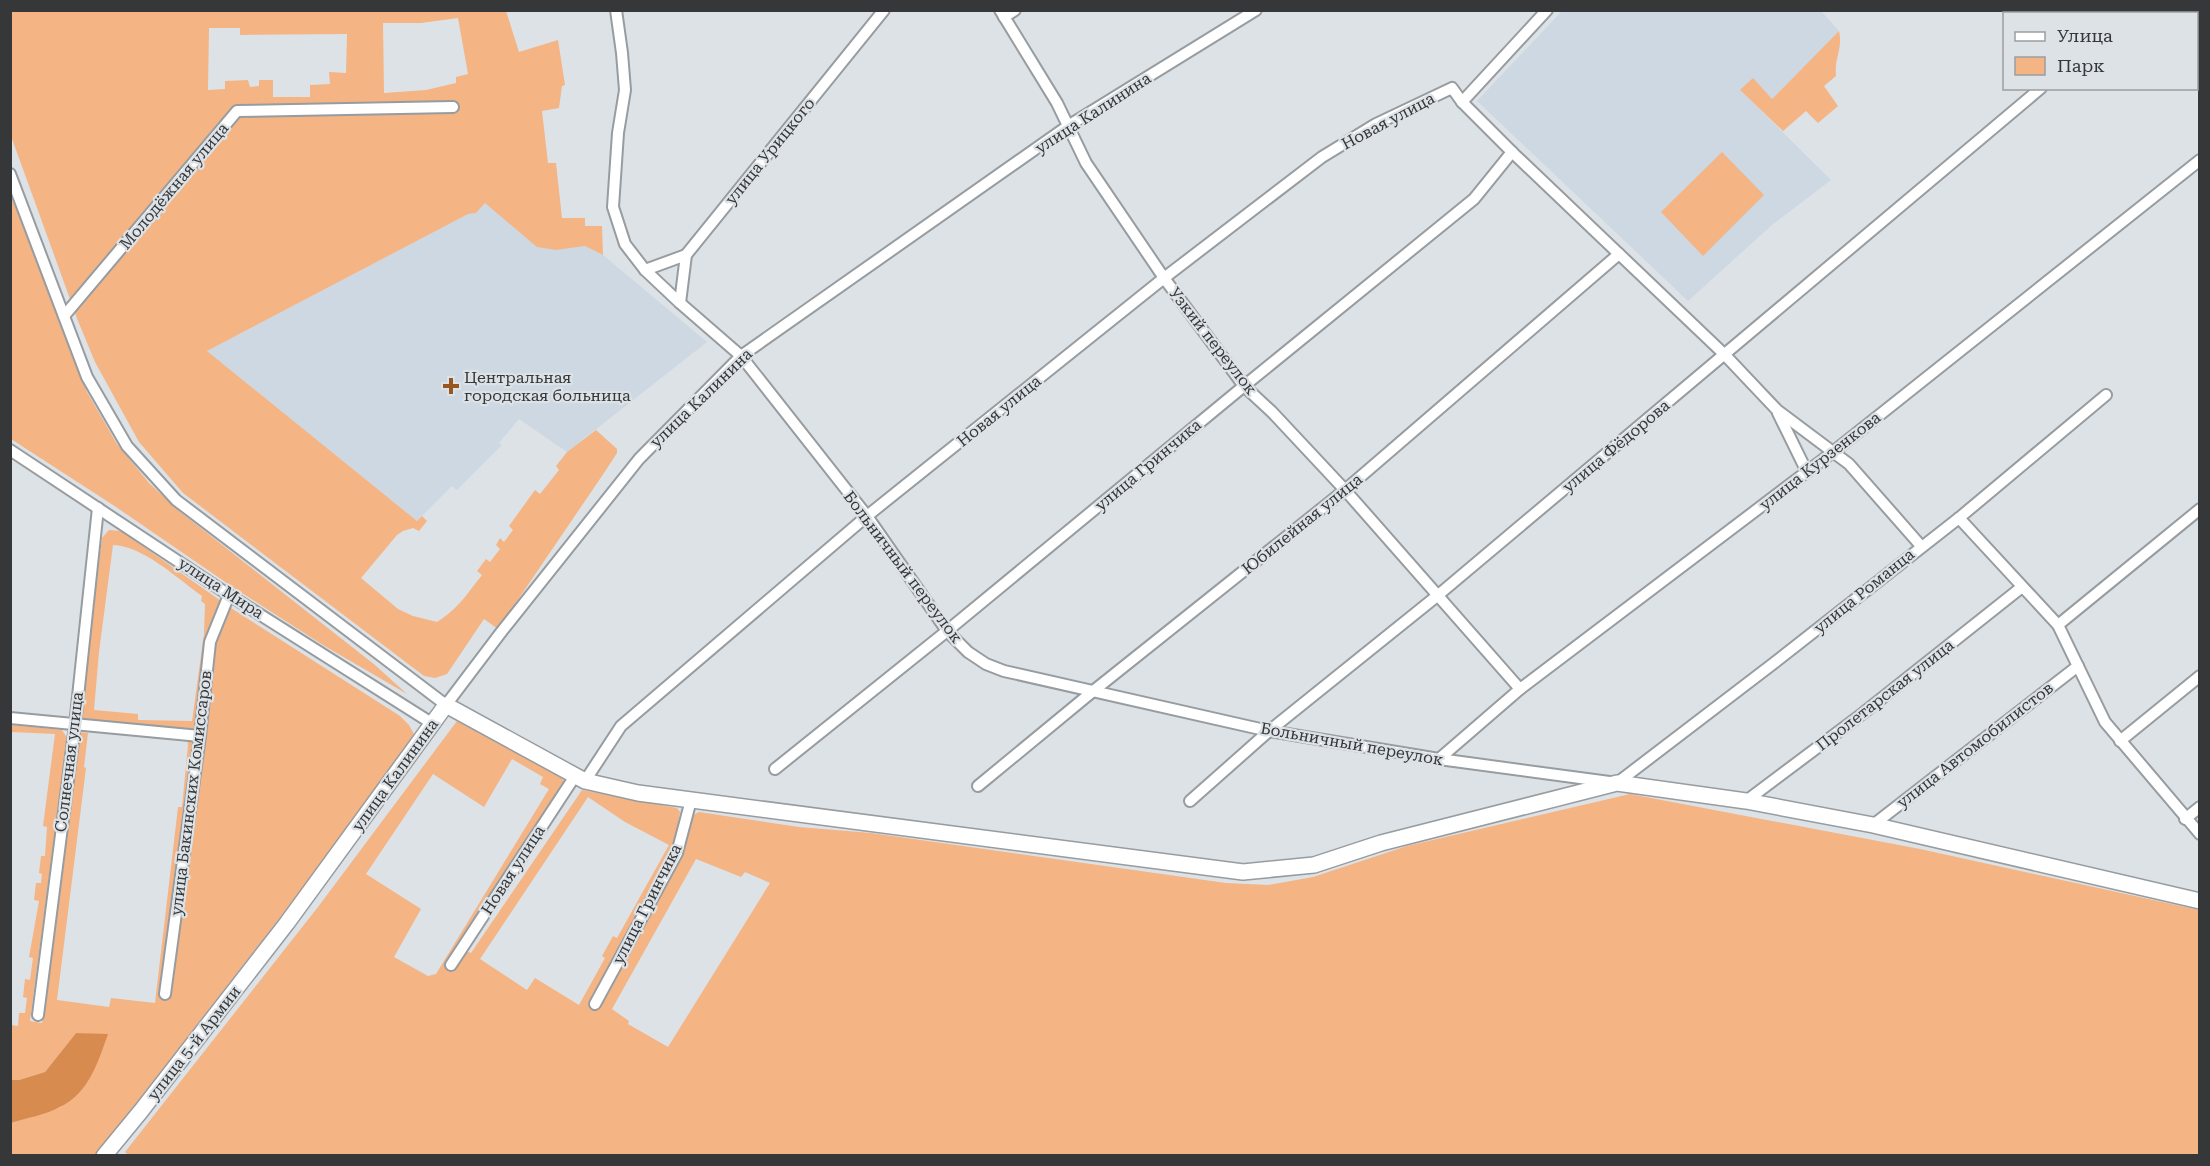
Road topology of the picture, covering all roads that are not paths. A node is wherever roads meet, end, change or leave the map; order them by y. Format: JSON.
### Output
{"nodes":[{"id":1,"x":616,"y":10,"type":"edge"},
{"id":2,"x":884,"y":10,"type":"edge"},
{"id":3,"x":1015,"y":10,"type":"edge"},
{"id":4,"x":1256,"y":10,"type":"edge"},
{"id":5,"x":1547,"y":10,"type":"edge"},
{"id":6,"x":1002,"y":14,"type":"edge"},
{"id":7,"x":2039,"y":90,"type":"edge"},
{"id":8,"x":1462,"y":102,"type":"junction"},
{"id":9,"x":453,"y":107,"type":"dead end"},
{"id":10,"x":1068,"y":126,"type":"junction"},
{"id":11,"x":1512,"y":152,"type":"junction"},
{"id":12,"x":2199,"y":160,"type":"edge"},
{"id":13,"x":10,"y":174,"type":"edge"},
{"id":14,"x":1619,"y":254,"type":"junction"},
{"id":15,"x":686,"y":255,"type":"junction"},
{"id":16,"x":645,"y":270,"type":"junction"},
{"id":17,"x":1164,"y":278,"type":"junction"},
{"id":18,"x":680,"y":303,"type":"junction"},
{"id":19,"x":64,"y":316,"type":"junction"},
{"id":20,"x":1724,"y":354,"type":"junction"},
{"id":21,"x":741,"y":356,"type":"junction"},
{"id":22,"x":1244,"y":386,"type":"junction"},
{"id":23,"x":2106,"y":395,"type":"dead end"},
{"id":24,"x":1777,"y":410,"type":"junction"},
{"id":25,"x":10,"y":450,"type":"edge"},
{"id":26,"x":1833,"y":452,"type":"junction"},
{"id":27,"x":1807,"y":472,"type":"junction"},
{"id":28,"x":1344,"y":490,"type":"junction"},
{"id":29,"x":98,"y":508,"type":"junction"},
{"id":30,"x":2199,"y":509,"type":"edge"},
{"id":31,"x":867,"y":516,"type":"junction"},
{"id":32,"x":1959,"y":518,"type":"junction"},
{"id":33,"x":1921,"y":546,"type":"junction"},
{"id":34,"x":2022,"y":587,"type":"junction"},
{"id":35,"x":229,"y":595,"type":"junction"},
{"id":36,"x":1437,"y":596,"type":"junction"},
{"id":37,"x":2058,"y":626,"type":"junction"},
{"id":38,"x":947,"y":631,"type":"junction"},
{"id":39,"x":2078,"y":666,"type":"junction"},
{"id":40,"x":2199,"y":676,"type":"edge"},
{"id":41,"x":1521,"y":689,"type":"junction"},
{"id":42,"x":1092,"y":692,"type":"junction"},
{"id":43,"x":446,"y":705,"type":"junction"},
{"id":44,"x":10,"y":718,"type":"edge"},
{"id":45,"x":433,"y":724,"type":"junction"},
{"id":46,"x":75,"y":725,"type":"junction"},
{"id":47,"x":1269,"y":730,"type":"junction"},
{"id":48,"x":200,"y":736,"type":"junction"},
{"id":49,"x":2120,"y":741,"type":"junction"},
{"id":50,"x":1439,"y":759,"type":"junction"},
{"id":51,"x":775,"y":769,"type":"dead end"},
{"id":52,"x":580,"y":778,"type":"junction"},
{"id":53,"x":1617,"y":783,"type":"junction"},
{"id":54,"x":978,"y":786,"type":"dead end"},
{"id":55,"x":690,"y":800,"type":"junction"},
{"id":56,"x":1190,"y":801,"type":"dead end"},
{"id":57,"x":1746,"y":801,"type":"junction"},
{"id":58,"x":2199,"y":807,"type":"edge"},
{"id":59,"x":2185,"y":819,"type":"junction"},
{"id":60,"x":1873,"y":825,"type":"junction"},
{"id":61,"x":2199,"y":834,"type":"edge"},
{"id":62,"x":2199,"y":901,"type":"edge"},
{"id":63,"x":282,"y":930,"type":"joint"},
{"id":64,"x":451,"y":965,"type":"dead end"},
{"id":65,"x":165,"y":994,"type":"dead end"},
{"id":66,"x":595,"y":1004,"type":"dead end"},
{"id":67,"x":38,"y":1015,"type":"dead end"},
{"id":68,"x":104,"y":1155,"type":"edge"}],
"edges":[{"from":1,"to":16,"type":"street","name":"Больничный переулок"},
{"from":2,"to":15,"type":"street","name":"улица Урицкого"},
{"from":3,"to":6,"type":"street"},
{"from":4,"to":10,"type":"street","name":"улица Калинина"},
{"from":5,"to":8,"type":"street","name":"Новая улица"},
{"from":6,"to":10,"type":"street","name":"Узкий переулок"},
{"from":7,"to":20,"type":"street","name":"улица Фёдорова"},
{"from":8,"to":11,"type":"street"},
{"from":8,"to":17,"type":"street","name":"Новая улица"},
{"from":9,"to":19,"type":"street","name":"Молодёжная улица"},
{"from":10,"to":17,"type":"street","name":"Узкий переулок"},
{"from":10,"to":21,"type":"street","name":"улица Калинина"},
{"from":11,"to":14,"type":"street"},
{"from":11,"to":22,"type":"street","name":"улица Гринчика"},
{"from":12,"to":26,"type":"street","name":"улица Курзенкова"},
{"from":13,"to":19,"type":"street"},
{"from":14,"to":20,"type":"street"},
{"from":14,"to":28,"type":"street","name":"Юбилейная улица"},
{"from":15,"to":16,"type":"street"},
{"from":15,"to":18,"type":"street"},
{"from":16,"to":18,"type":"street","name":"Больничный переулок"},
{"from":17,"to":22,"type":"street","name":"Узкий переулок"},
{"from":17,"to":31,"type":"street","name":"Новая улица"},
{"from":18,"to":21,"type":"street","name":"Больничный переулок"},
{"from":19,"to":43,"type":"street"},
{"from":20,"to":24,"type":"street"},
{"from":20,"to":36,"type":"street","name":"улица Фёдорова"},
{"from":21,"to":31,"type":"street","name":"Больничный переулок"},
{"from":21,"to":43,"type":"street","name":"улица Калинина"},
{"from":22,"to":28,"type":"street","name":"Узкий переулок"},
{"from":22,"to":38,"type":"street","name":"улица Гринчика"},
{"from":23,"to":32,"type":"street","name":"улица Романца"},
{"from":24,"to":26,"type":"street"},
{"from":24,"to":27,"type":"street"},
{"from":25,"to":29,"type":"street","name":"улица Мира"},
{"from":26,"to":27,"type":"street","name":"улица Курзенкова"},
{"from":26,"to":33,"type":"street"},
{"from":27,"to":41,"type":"street","name":"улица Курзенкова"},
{"from":28,"to":36,"type":"street","name":"Узкий переулок"},
{"from":28,"to":42,"type":"street","name":"Юбилейная улица"},
{"from":29,"to":35,"type":"street","name":"улица Мира"},
{"from":29,"to":46,"type":"street","name":"Солнечная улица"},
{"from":30,"to":37,"type":"street"},
{"from":31,"to":38,"type":"street","name":"Больничный переулок"},
{"from":31,"to":52,"type":"street","name":"Новая улица"},
{"from":32,"to":33,"type":"street","name":"улица Романца"},
{"from":32,"to":34,"type":"street"},
{"from":33,"to":53,"type":"street","name":"улица Романца"},
{"from":34,"to":37,"type":"street"},
{"from":34,"to":57,"type":"street","name":"Пролетарская улица"},
{"from":35,"to":45,"type":"street","name":"улица Мира"},
{"from":35,"to":48,"type":"street","name":"улица Бакинских Комиссаров"},
{"from":36,"to":41,"type":"street","name":"Узкий переулок"},
{"from":36,"to":47,"type":"street","name":"улица Фёдорова"},
{"from":37,"to":39,"type":"street"},
{"from":38,"to":42,"type":"street","name":"Больничный переулок"},
{"from":38,"to":51,"type":"street","name":"улица Гринчика"},
{"from":39,"to":49,"type":"street"},
{"from":39,"to":60,"type":"street","name":"улица Автомобилистов"},
{"from":40,"to":49,"type":"street"},
{"from":41,"to":50,"type":"street","name":"улица Курзенкова"},
{"from":42,"to":47,"type":"street","name":"Больничный переулок"},
{"from":42,"to":54,"type":"street","name":"Юбилейная улица"},
{"from":43,"to":45,"type":"street","name":"улица Калинина"},
{"from":43,"to":52,"type":"street"},
{"from":44,"to":46,"type":"street"},
{"from":45,"to":63,"type":"street","name":"улица Калинина"},
{"from":46,"to":48,"type":"street"},
{"from":46,"to":67,"type":"street","name":"Солнечная улица"},
{"from":47,"to":50,"type":"street","name":"Больничный переулок"},
{"from":47,"to":56,"type":"street","name":"улица Фёдорова"},
{"from":48,"to":65,"type":"street","name":"улица Бакинских Комиссаров"},
{"from":49,"to":59,"type":"street"},
{"from":50,"to":53,"type":"street","name":"Больничный переулок"},
{"from":52,"to":55,"type":"street"},
{"from":52,"to":64,"type":"street","name":"Новая улица"},
{"from":53,"to":55,"type":"street"},
{"from":53,"to":57,"type":"street"},
{"from":55,"to":66,"type":"street","name":"улица Гринчика"},
{"from":57,"to":60,"type":"street"},
{"from":58,"to":59,"type":"street"},
{"from":59,"to":61,"type":"street"},
{"from":60,"to":62,"type":"street"},
{"from":63,"to":68,"type":"street","name":"улица 5-й Армии"}]}
